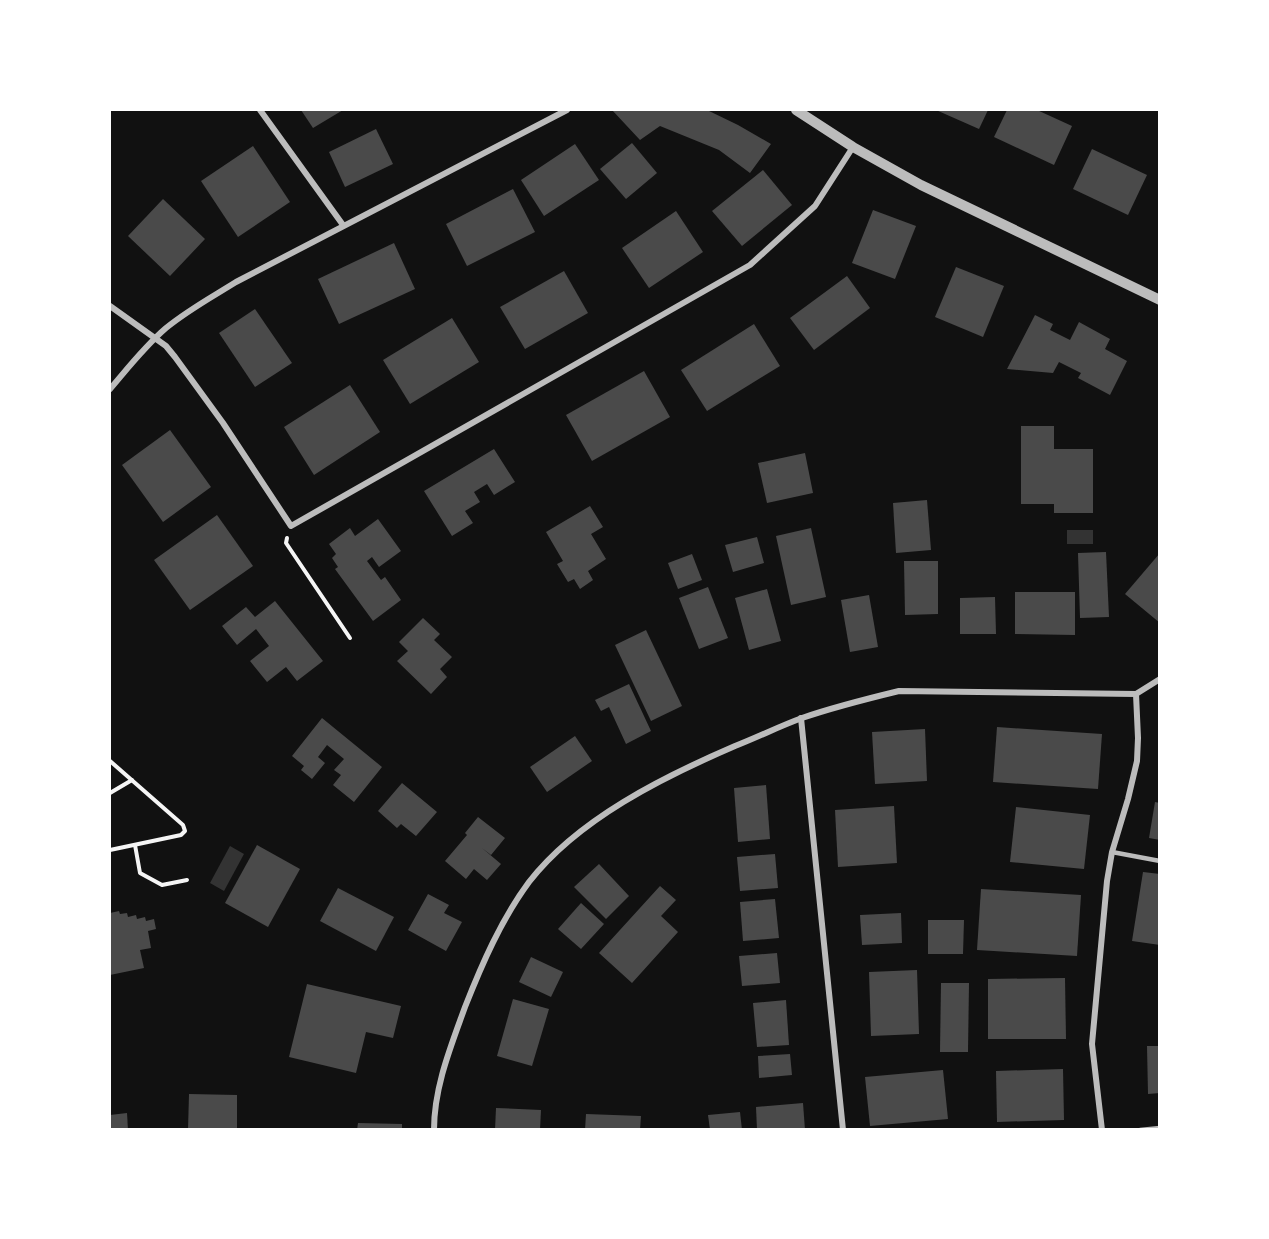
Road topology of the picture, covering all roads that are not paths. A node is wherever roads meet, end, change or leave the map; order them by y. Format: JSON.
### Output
{"nodes":[{"id":1,"x":260,"y":110,"type":"edge"},
{"id":2,"x":567,"y":110,"type":"edge"},
{"id":3,"x":796,"y":110,"type":"edge"},
{"id":4,"x":853,"y":147,"type":"junction"},
{"id":5,"x":344,"y":225,"type":"junction"},
{"id":6,"x":1160,"y":300,"type":"edge"},
{"id":7,"x":110,"y":306,"type":"edge"},
{"id":8,"x":154,"y":339,"type":"junction"},
{"id":9,"x":110,"y":389,"type":"edge"},
{"id":10,"x":1160,"y":679,"type":"edge"},
{"id":11,"x":1136,"y":694,"type":"junction"},
{"id":12,"x":801,"y":718,"type":"junction"},
{"id":13,"x":1112,"y":852,"type":"junction"},
{"id":14,"x":1160,"y":861,"type":"edge"},
{"id":15,"x":1160,"y":1128,"type":"edge"},
{"id":16,"x":434,"y":1130,"type":"edge"},
{"id":17,"x":843,"y":1130,"type":"edge"},
{"id":18,"x":1102,"y":1130,"type":"edge"},
{"id":19,"x":1140,"y":1130,"type":"edge"}],
"edges":[{"from":1,"to":5,"type":"street"},
{"from":2,"to":5,"type":"street"},
{"from":3,"to":4,"type":"street"},
{"from":4,"to":6,"type":"street"},
{"from":4,"to":8,"type":"street"},
{"from":5,"to":8,"type":"street"},
{"from":7,"to":8,"type":"street"},
{"from":8,"to":9,"type":"street"},
{"from":10,"to":11,"type":"street"},
{"from":11,"to":12,"type":"street"},
{"from":11,"to":13,"type":"street"},
{"from":12,"to":16,"type":"street"},
{"from":12,"to":17,"type":"street"},
{"from":13,"to":14,"type":"lane"},
{"from":13,"to":18,"type":"street"},
{"from":15,"to":19,"type":"lane"}]}
